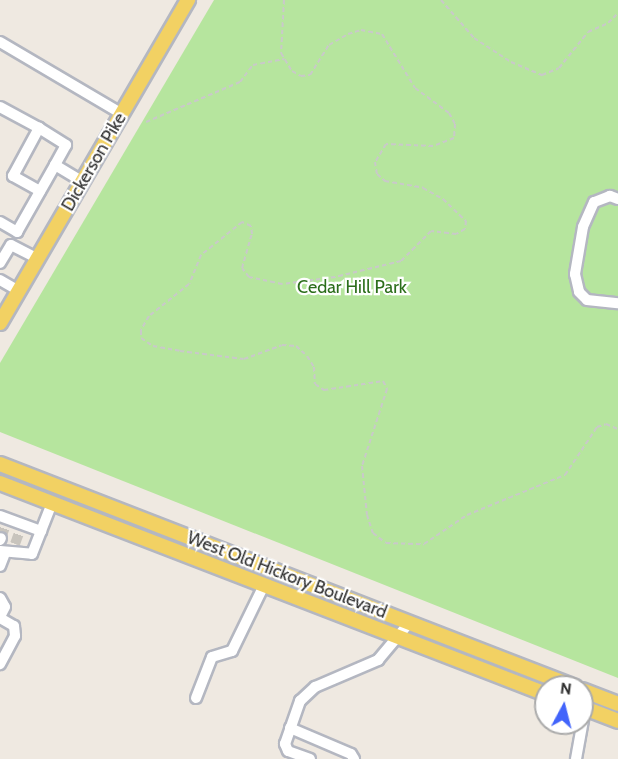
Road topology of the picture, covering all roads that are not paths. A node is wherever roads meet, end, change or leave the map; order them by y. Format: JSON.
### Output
{"nodes":[{"id":1,"x":188,"y":0,"type":"edge"},
{"id":2,"x":0,"y":42,"type":"edge"},
{"id":3,"x":0,"y":107,"type":"edge"},
{"id":4,"x":122,"y":114,"type":"junction"},
{"id":5,"x":39,"y":128,"type":"junction"},
{"id":6,"x":55,"y":165,"type":"junction"},
{"id":7,"x":82,"y":181,"type":"junction"},
{"id":8,"x":40,"y":191,"type":"junction"},
{"id":9,"x":618,"y":199,"type":"edge"},
{"id":10,"x":0,"y":222,"type":"edge"},
{"id":11,"x":38,"y":259,"type":"junction"},
{"id":12,"x":0,"y":263,"type":"edge"},
{"id":13,"x":0,"y":280,"type":"edge"},
{"id":14,"x":19,"y":291,"type":"junction"},
{"id":15,"x":618,"y":303,"type":"edge"},
{"id":16,"x":5,"y":304,"type":"edge"},
{"id":17,"x":0,"y":323,"type":"edge"},
{"id":18,"x":0,"y":459,"type":"edge"},
{"id":19,"x":0,"y":464,"type":"edge"},
{"id":20,"x":0,"y":483,"type":"edge"},
{"id":21,"x":51,"y":483,"type":"junction"},
{"id":22,"x":52,"y":503,"type":"junction"},
{"id":23,"x":5,"y":520,"type":"edge"},
{"id":24,"x":41,"y":531,"type":"junction"},
{"id":25,"x":7,"y":550,"type":"edge"},
{"id":26,"x":0,"y":566,"type":"edge"},
{"id":27,"x":264,"y":585,"type":"junction"},
{"id":28,"x":0,"y":598,"type":"edge"},
{"id":29,"x":0,"y":617,"type":"edge"},
{"id":30,"x":409,"y":623,"type":"junction"},
{"id":31,"x":399,"y":637,"type":"junction"},
{"id":32,"x":0,"y":664,"type":"edge"},
{"id":33,"x":544,"y":675,"type":"edge"},
{"id":34,"x":534,"y":689,"type":"edge"},
{"id":35,"x":594,"y":695,"type":"edge"},
{"id":36,"x":196,"y":698,"type":"dead end"},
{"id":37,"x":618,"y":704,"type":"edge"},
{"id":38,"x":594,"y":712,"type":"edge"},
{"id":39,"x":618,"y":721,"type":"edge"},
{"id":40,"x":290,"y":728,"type":"junction"},
{"id":41,"x":580,"y":735,"type":"edge"},
{"id":42,"x":310,"y":759,"type":"edge"},
{"id":43,"x":354,"y":759,"type":"edge"},
{"id":44,"x":576,"y":759,"type":"edge"}],
"edges":[{"from":1,"to":4,"type":"main road","name":"Dickerson Pike"},
{"from":2,"to":4,"type":"street"},
{"from":3,"to":5,"type":"street"},
{"from":4,"to":7,"type":"main road","name":"Dickerson Pike"},
{"from":5,"to":6,"type":"street"},
{"from":5,"to":8,"type":"street"},
{"from":6,"to":7,"type":"street"},
{"from":6,"to":8,"type":"street"},
{"from":7,"to":11,"type":"main road","name":"Dickerson Pike"},
{"from":8,"to":10,"type":"street"},
{"from":9,"to":15,"type":"street"},
{"from":11,"to":12,"type":"street"},
{"from":11,"to":14,"type":"main road","name":"Dickerson Pike"},
{"from":13,"to":14,"type":"street"},
{"from":14,"to":16,"type":"main road","name":"Dickerson Pike"},
{"from":16,"to":17,"type":"main road","name":"Dickerson Pike"},
{"from":18,"to":21,"type":"main road"},
{"from":19,"to":21,"type":"main road","name":"West Old Hickory Boulevard"},
{"from":20,"to":22,"type":"main road","name":"West Old Hickory Boulevard"},
{"from":21,"to":30,"type":"main road","name":"West Old Hickory Boulevard"},
{"from":22,"to":24,"type":"street"},
{"from":22,"to":27,"type":"main road","name":"West Old Hickory Boulevard"},
{"from":23,"to":24,"type":"street"},
{"from":24,"to":25,"type":"street"},
{"from":25,"to":26,"type":"street"},
{"from":27,"to":31,"type":"main road","name":"West Old Hickory Boulevard"},
{"from":27,"to":36,"type":"street"},
{"from":28,"to":29,"type":"street"},
{"from":29,"to":32,"type":"street"},
{"from":30,"to":31,"type":"street"},
{"from":30,"to":33,"type":"main road","name":"West Old Hickory Boulevard"},
{"from":31,"to":34,"type":"main road","name":"West Old Hickory Boulevard"},
{"from":31,"to":40,"type":"street"},
{"from":35,"to":37,"type":"main road"},
{"from":38,"to":39,"type":"main road"},
{"from":40,"to":42,"type":"street"},
{"from":40,"to":43,"type":"street"},
{"from":41,"to":44,"type":"street"}]}
